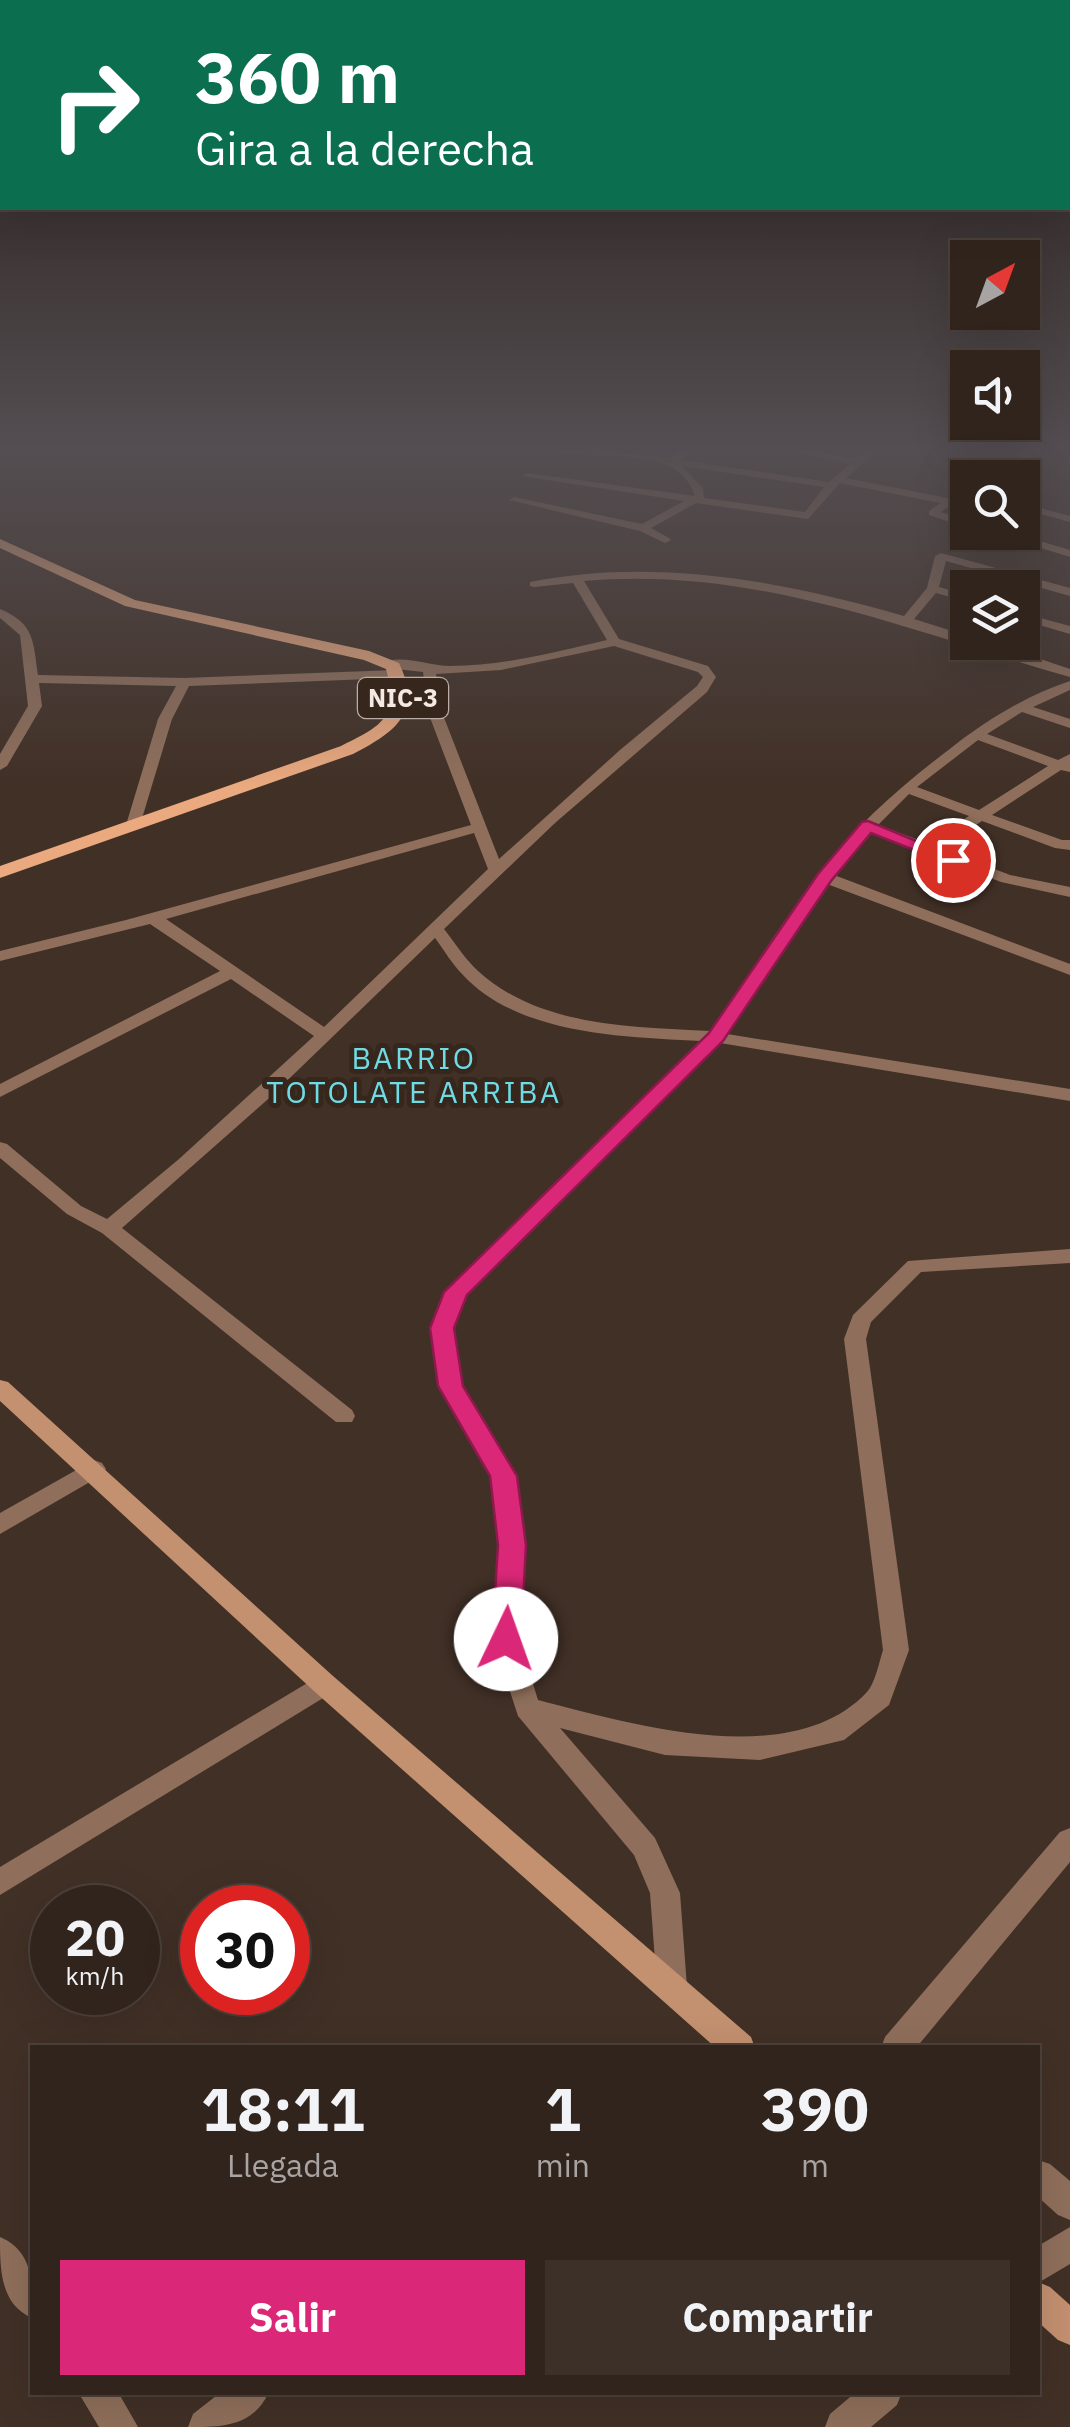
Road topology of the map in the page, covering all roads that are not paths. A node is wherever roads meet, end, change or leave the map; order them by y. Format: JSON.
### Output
{"nodes":[{"id":1,"x":37,"y":560,"type":"edge"},
{"id":2,"x":941,"y":560,"type":"edge"},
{"id":3,"x":957,"y":560,"type":"edge"},
{"id":4,"x":576,"y":578,"type":"junction"},
{"id":5,"x":534,"y":584,"type":"dead end"},
{"id":6,"x":933,"y":589,"type":"junction"},
{"id":7,"x":1070,"y":592,"type":"edge"},
{"id":8,"x":950,"y":594,"type":"edge"},
{"id":9,"x":0,"y":614,"type":"edge"},
{"id":10,"x":907,"y":620,"type":"junction"},
{"id":11,"x":1040,"y":621,"type":"edge"},
{"id":12,"x":1070,"y":630,"type":"edge"},
{"id":13,"x":950,"y":634,"type":"edge"},
{"id":14,"x":614,"y":642,"type":"junction"},
{"id":15,"x":1017,"y":660,"type":"edge"},
{"id":16,"x":392,"y":669,"type":"junction"},
{"id":17,"x":428,"y":670,"type":"junction"},
{"id":18,"x":32,"y":679,"type":"junction"},
{"id":19,"x":184,"y":682,"type":"junction"},
{"id":20,"x":1069,"y":683,"type":"edge"},
{"id":21,"x":1021,"y":707,"type":"junction"},
{"id":22,"x":1070,"y":724,"type":"edge"},
{"id":23,"x":976,"y":735,"type":"junction"},
{"id":24,"x":1066,"y":764,"type":"edge"},
{"id":25,"x":0,"y":766,"type":"edge"},
{"id":26,"x":907,"y":788,"type":"junction"},
{"id":27,"x":979,"y":814,"type":"junction"},
{"id":28,"x":133,"y":826,"type":"junction"},
{"id":29,"x":868,"y":826,"type":"junction"},
{"id":30,"x":476,"y":828,"type":"junction"},
{"id":31,"x":1066,"y":843,"type":"edge"},
{"id":32,"x":927,"y":850,"type":"junction"},
{"id":33,"x":495,"y":868,"type":"junction"},
{"id":34,"x":0,"y":872,"type":"edge"},
{"id":35,"x":824,"y":877,"type":"junction"},
{"id":36,"x":1070,"y":892,"type":"edge"},
{"id":37,"x":154,"y":918,"type":"junction"},
{"id":38,"x":435,"y":928,"type":"junction"},
{"id":39,"x":0,"y":956,"type":"edge"},
{"id":40,"x":1070,"y":970,"type":"edge"},
{"id":41,"x":232,"y":972,"type":"junction"},
{"id":42,"x":324,"y":1035,"type":"junction"},
{"id":43,"x":716,"y":1037,"type":"junction"},
{"id":44,"x":0,"y":1091,"type":"edge"},
{"id":45,"x":1070,"y":1095,"type":"edge"},
{"id":46,"x":0,"y":1148,"type":"edge"},
{"id":47,"x":109,"y":1228,"type":"junction"},
{"id":48,"x":1070,"y":1256,"type":"edge"},
{"id":49,"x":0,"y":1388,"type":"edge"},
{"id":50,"x":344,"y":1416,"type":"dead end"},
{"id":51,"x":94,"y":1470,"type":"junction"},
{"id":52,"x":0,"y":1525,"type":"edge"},
{"id":53,"x":324,"y":1684,"type":"junction"},
{"id":54,"x":527,"y":1708,"type":"junction"},
{"id":55,"x":1070,"y":1841,"type":"edge"},
{"id":56,"x":0,"y":1882,"type":"edge"},
{"id":57,"x":672,"y":1986,"type":"junction"},
{"id":58,"x":724,"y":2043,"type":"edge"},
{"id":59,"x":899,"y":2045,"type":"edge"},
{"id":60,"x":1040,"y":2178,"type":"edge"},
{"id":61,"x":1070,"y":2203,"type":"edge"},
{"id":62,"x":1070,"y":2244,"type":"edge"},
{"id":63,"x":0,"y":2254,"type":"edge"},
{"id":64,"x":1040,"y":2265,"type":"edge"},
{"id":65,"x":30,"y":2298,"type":"edge"},
{"id":66,"x":1040,"y":2301,"type":"edge"},
{"id":67,"x":1070,"y":2328,"type":"edge"},
{"id":68,"x":98,"y":2395,"type":"edge"},
{"id":69,"x":247,"y":2395,"type":"edge"},
{"id":70,"x":880,"y":2395,"type":"edge"},
{"id":71,"x":120,"y":2427,"type":"edge"},
{"id":72,"x":206,"y":2427,"type":"edge"},
{"id":73,"x":843,"y":2427,"type":"edge"}],
"edges":[{"from":1,"to":16,"type":"main road","number":"NIC-3"},
{"from":2,"to":6,"type":"street"},
{"from":3,"to":7,"type":"street"},
{"from":4,"to":5,"type":"street"},
{"from":4,"to":10,"type":"street"},
{"from":4,"to":14,"type":"street"},
{"from":6,"to":8,"type":"street"},
{"from":6,"to":10,"type":"street"},
{"from":9,"to":18,"type":"street"},
{"from":10,"to":13,"type":"street"},
{"from":11,"to":12,"type":"street"},
{"from":14,"to":17,"type":"street"},
{"from":14,"to":33,"type":"street"},
{"from":15,"to":20,"type":"street"},
{"from":16,"to":17,"type":"street"},
{"from":16,"to":19,"type":"street"},
{"from":16,"to":28,"type":"main road","number":"NIC-3"},
{"from":17,"to":30,"type":"street"},
{"from":18,"to":19,"type":"street"},
{"from":18,"to":25,"type":"street"},
{"from":19,"to":28,"type":"street"},
{"from":20,"to":21,"type":"street"},
{"from":21,"to":22,"type":"street"},
{"from":21,"to":23,"type":"street"},
{"from":23,"to":24,"type":"street"},
{"from":23,"to":26,"type":"street"},
{"from":24,"to":27,"type":"street"},
{"from":26,"to":27,"type":"street"},
{"from":26,"to":29,"type":"street"},
{"from":27,"to":31,"type":"street"},
{"from":27,"to":32,"type":"street"},
{"from":28,"to":34,"type":"main road","number":"NIC-3"},
{"from":29,"to":32,"type":"street"},
{"from":29,"to":35,"type":"street"},
{"from":30,"to":33,"type":"street"},
{"from":30,"to":37,"type":"street"},
{"from":32,"to":36,"type":"street"},
{"from":33,"to":38,"type":"street"},
{"from":35,"to":40,"type":"street"},
{"from":35,"to":43,"type":"street"},
{"from":37,"to":39,"type":"street"},
{"from":37,"to":41,"type":"street"},
{"from":38,"to":42,"type":"street"},
{"from":38,"to":43,"type":"street"},
{"from":41,"to":42,"type":"street"},
{"from":41,"to":44,"type":"street"},
{"from":42,"to":47,"type":"street"},
{"from":43,"to":45,"type":"street"},
{"from":43,"to":54,"type":"street"},
{"from":46,"to":47,"type":"street"},
{"from":47,"to":50,"type":"street"},
{"from":48,"to":54,"type":"street"},
{"from":49,"to":51,"type":"main road"},
{"from":51,"to":52,"type":"street"},
{"from":51,"to":53,"type":"main road"},
{"from":53,"to":56,"type":"street"},
{"from":53,"to":57,"type":"main road"},
{"from":54,"to":57,"type":"street"},
{"from":55,"to":59,"type":"street"},
{"from":57,"to":58,"type":"main road"},
{"from":60,"to":61,"type":"street"},
{"from":62,"to":64,"type":"street"},
{"from":63,"to":65,"type":"street"},
{"from":66,"to":67,"type":"main road"},
{"from":68,"to":71,"type":"street"},
{"from":69,"to":72,"type":"street"},
{"from":70,"to":73,"type":"street"}]}
